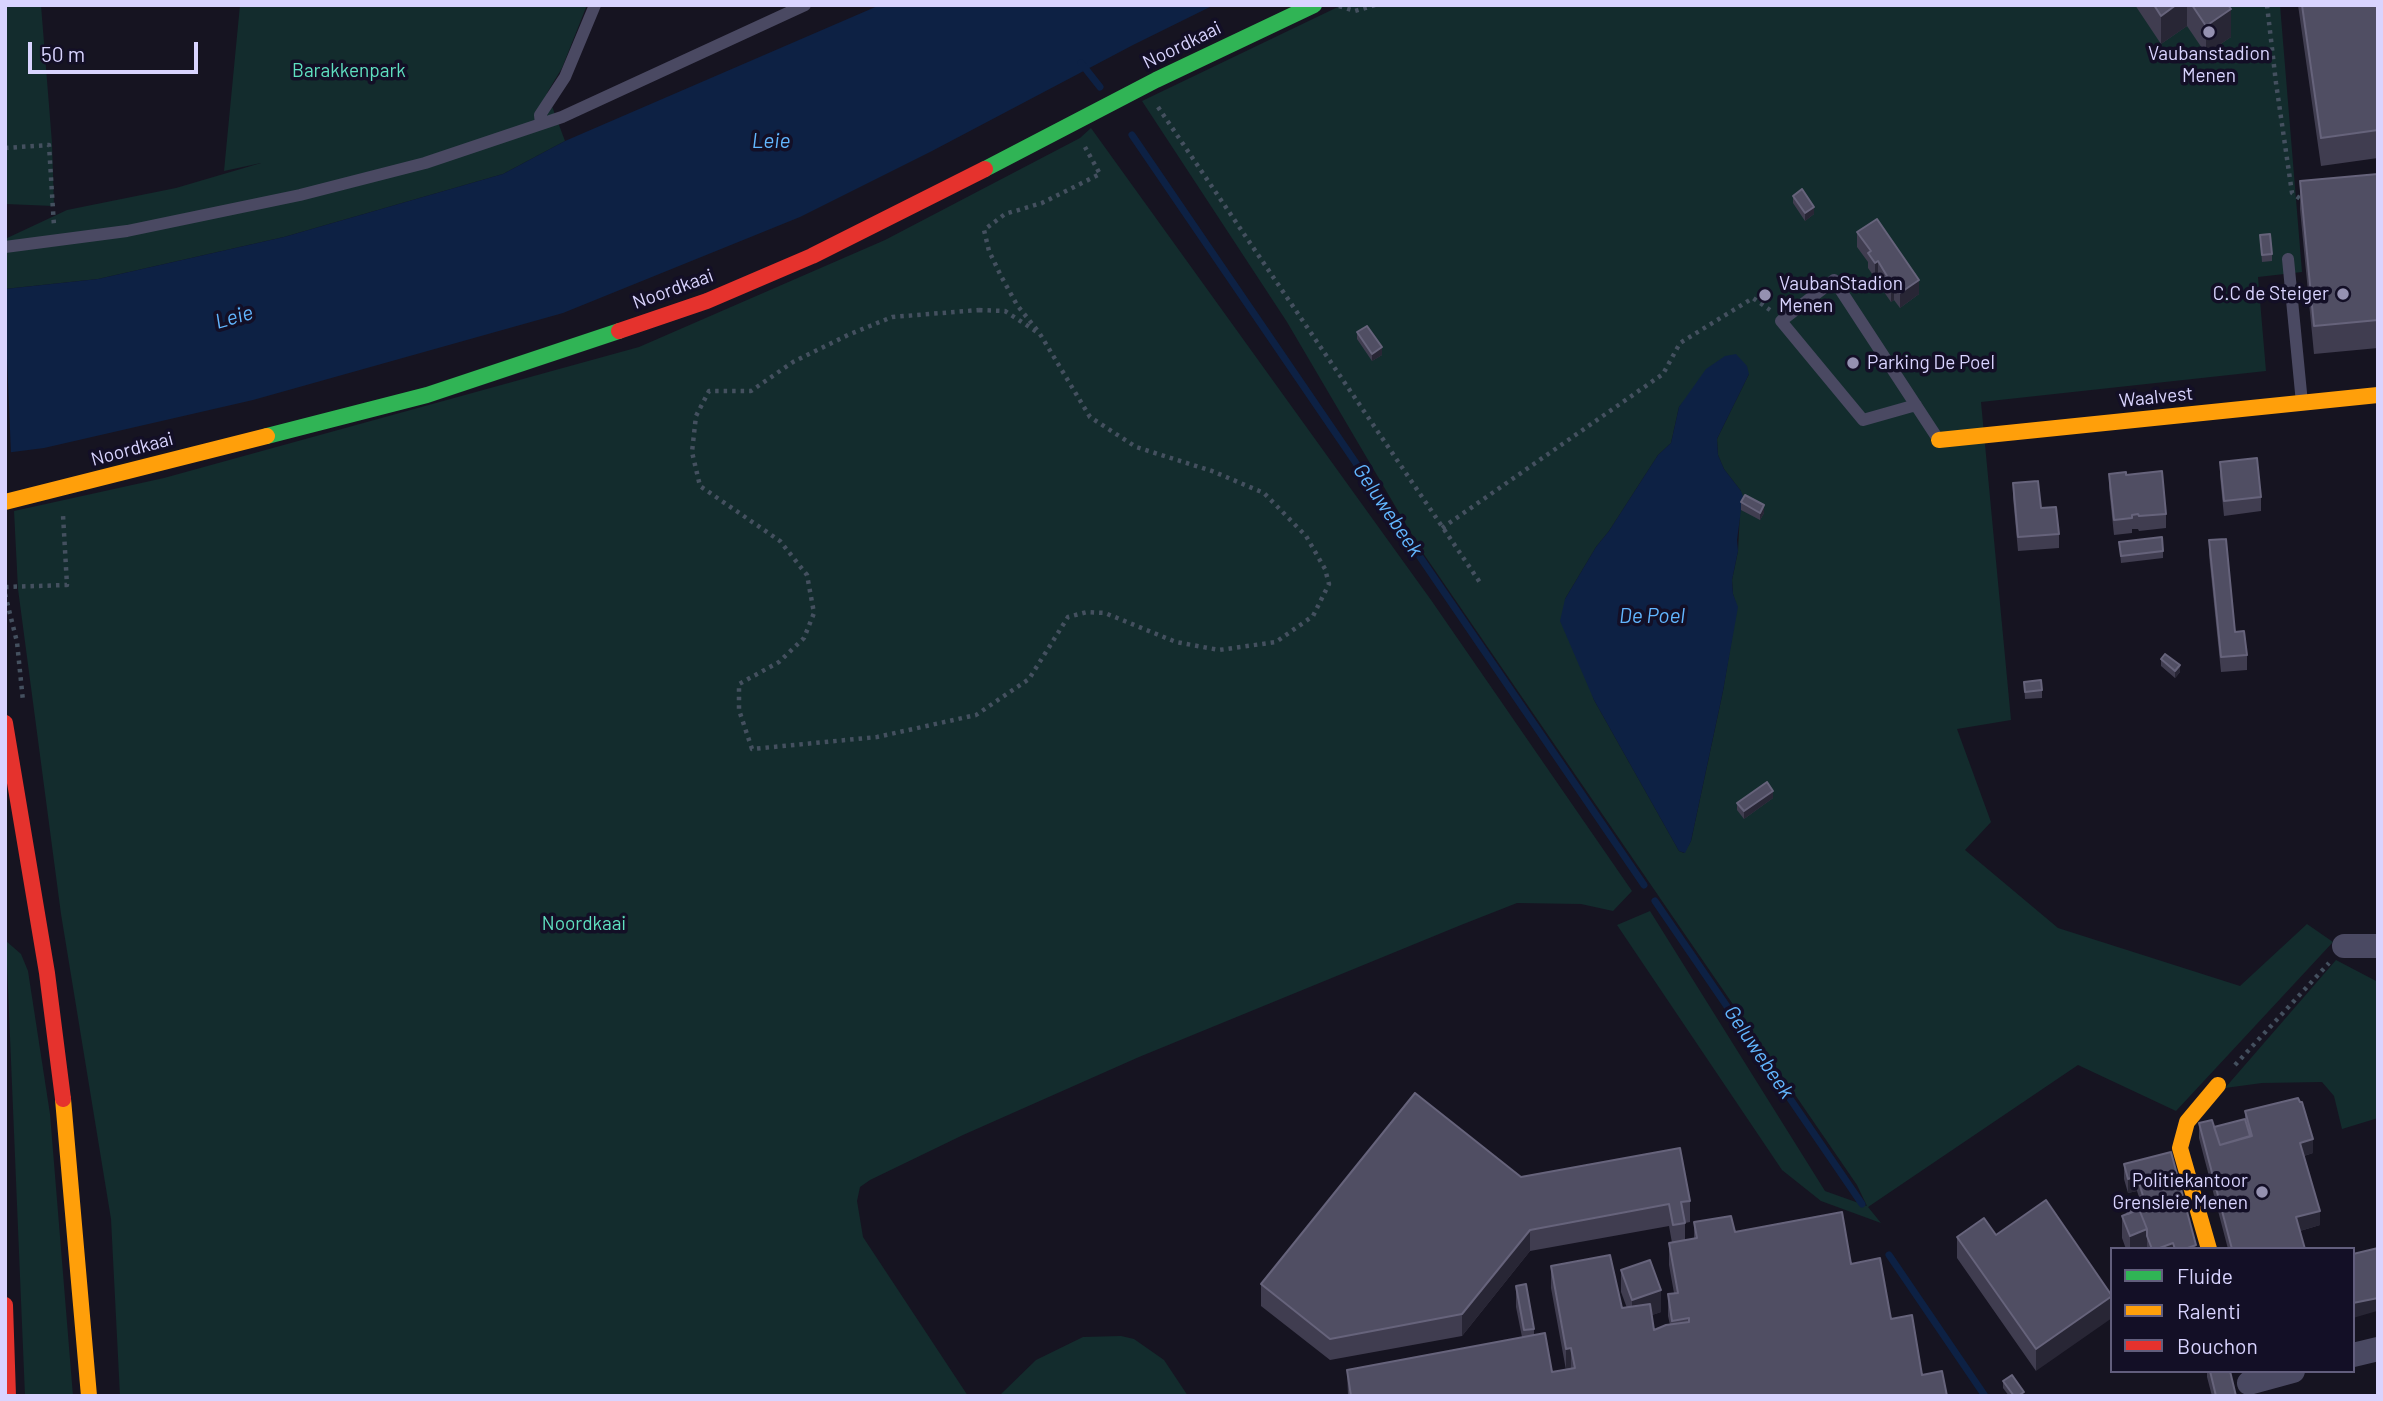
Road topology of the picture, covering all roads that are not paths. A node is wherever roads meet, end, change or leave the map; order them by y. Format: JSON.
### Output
{"nodes":[{"id":1,"x":595,"y":5,"type":"edge"},
{"id":2,"x":805,"y":5,"type":"edge"},
{"id":3,"x":1314,"y":5,"type":"edge"},
{"id":4,"x":541,"y":124,"type":"junction"},
{"id":5,"x":5,"y":247,"type":"edge"},
{"id":6,"x":2288,"y":259,"type":"dead end"},
{"id":7,"x":2378,"y":395,"type":"edge"},
{"id":8,"x":2302,"y":403,"type":"junction"},
{"id":9,"x":1916,"y":405,"type":"junction"},
{"id":10,"x":1939,"y":440,"type":"joint"},
{"id":11,"x":5,"y":502,"type":"edge"},
{"id":12,"x":5,"y":723,"type":"edge"},
{"id":13,"x":2344,"y":946,"type":"road end"},
{"id":14,"x":2378,"y":946,"type":"edge"},
{"id":15,"x":2218,"y":1085,"type":"road end"},
{"id":16,"x":2208,"y":1247,"type":"edge"},
{"id":17,"x":5,"y":1305,"type":"edge"},
{"id":18,"x":2378,"y":1349,"type":"edge"},
{"id":19,"x":2355,"y":1355,"type":"edge"},
{"id":20,"x":2286,"y":1373,"type":"edge"},
{"id":21,"x":2249,"y":1383,"type":"edge"},
{"id":22,"x":8,"y":1396,"type":"edge"},
{"id":23,"x":89,"y":1396,"type":"edge"}],
"edges":[{"from":1,"to":4,"type":"lane"},
{"from":2,"to":4,"type":"lane"},
{"from":3,"to":11,"type":"main road","name":"Noordkaai"},
{"from":4,"to":5,"type":"lane"},
{"from":6,"to":8,"type":"lane"},
{"from":7,"to":8,"type":"main road","name":"Waalvest"},
{"from":8,"to":10,"type":"main road","name":"Waalvest"},
{"from":9,"to":9,"type":"lane"},
{"from":9,"to":10,"type":"lane"},
{"from":12,"to":23,"type":"main road"},
{"from":13,"to":14,"type":"street"},
{"from":15,"to":16,"type":"main road"},
{"from":17,"to":22,"type":"main road"},
{"from":18,"to":19,"type":"street"},
{"from":20,"to":21,"type":"street"}]}
